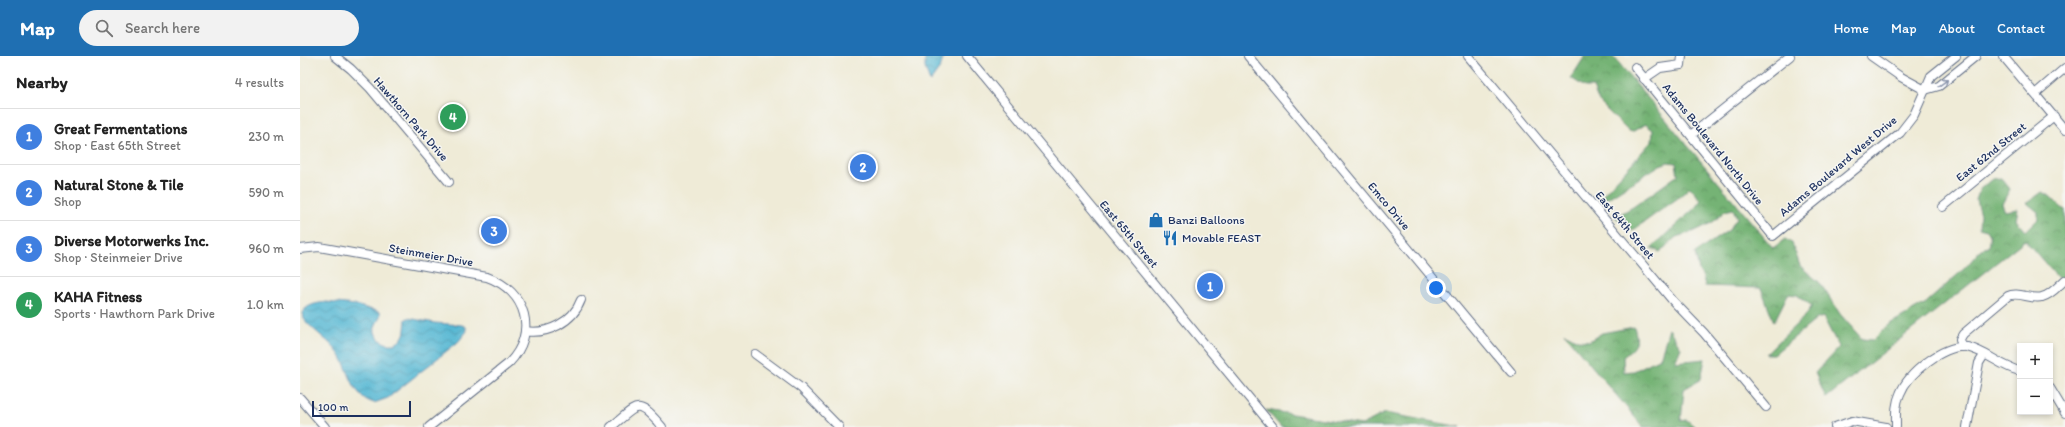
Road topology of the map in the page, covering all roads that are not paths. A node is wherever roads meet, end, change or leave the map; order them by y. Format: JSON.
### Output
{"nodes":[{"id":1,"x":335,"y":56,"type":"edge"},
{"id":2,"x":966,"y":56,"type":"edge"},
{"id":3,"x":1248,"y":56,"type":"edge"},
{"id":4,"x":1468,"y":56,"type":"edge"},
{"id":5,"x":1682,"y":56,"type":"edge"},
{"id":6,"x":1790,"y":56,"type":"edge"},
{"id":7,"x":1871,"y":56,"type":"edge"},
{"id":8,"x":1956,"y":56,"type":"edge"},
{"id":9,"x":1976,"y":56,"type":"edge"},
{"id":10,"x":2003,"y":56,"type":"edge"},
{"id":11,"x":1635,"y":67,"type":"dead end"},
{"id":12,"x":2065,"y":68,"type":"edge"},
{"id":13,"x":1644,"y":79,"type":"junction"},
{"id":14,"x":1925,"y":90,"type":"junction"},
{"id":15,"x":2035,"y":94,"type":"junction"},
{"id":16,"x":2054,"y":116,"type":"junction"},
{"id":17,"x":2065,"y":130,"type":"edge"},
{"id":18,"x":1690,"y":135,"type":"junction"},
{"id":19,"x":449,"y":182,"type":"dead end"},
{"id":20,"x":1943,"y":207,"type":"dead end"},
{"id":21,"x":1773,"y":236,"type":"joint"},
{"id":22,"x":300,"y":249,"type":"edge"},
{"id":23,"x":2065,"y":280,"type":"edge"},
{"id":24,"x":581,"y":300,"type":"dead end"},
{"id":25,"x":525,"y":331,"type":"junction"},
{"id":26,"x":1962,"y":347,"type":"junction"},
{"id":27,"x":755,"y":354,"type":"dead end"},
{"id":28,"x":1984,"y":355,"type":"junction"},
{"id":29,"x":2017,"y":370,"type":"edge"},
{"id":30,"x":1511,"y":372,"type":"dead end"},
{"id":31,"x":2053,"y":393,"type":"edge"},
{"id":32,"x":300,"y":398,"type":"edge"},
{"id":33,"x":1766,"y":407,"type":"dead end"},
{"id":34,"x":2065,"y":413,"type":"edge"},
{"id":35,"x":325,"y":427,"type":"edge"},
{"id":36,"x":429,"y":427,"type":"edge"},
{"id":37,"x":611,"y":427,"type":"edge"},
{"id":38,"x":662,"y":427,"type":"edge"},
{"id":39,"x":839,"y":427,"type":"edge"},
{"id":40,"x":1273,"y":427,"type":"edge"},
{"id":41,"x":1835,"y":427,"type":"edge"},
{"id":42,"x":1886,"y":427,"type":"edge"},
{"id":43,"x":1896,"y":427,"type":"edge"},
{"id":44,"x":1967,"y":427,"type":"edge"}],
"edges":[{"from":1,"to":19,"type":"street","name":"Hawthorn Park Drive"},
{"from":2,"to":40,"type":"street","name":"East 65th Street"},
{"from":3,"to":30,"type":"street","name":"Emco Drive"},
{"from":4,"to":33,"type":"street","name":"East 64th Street"},
{"from":5,"to":13,"type":"street"},
{"from":6,"to":18,"type":"street"},
{"from":7,"to":14,"type":"street"},
{"from":8,"to":14,"type":"street","name":"Adams Boulevard West Drive"},
{"from":14,"to":9,"type":"street","one_way":true},
{"from":10,"to":15,"type":"street"},
{"from":11,"to":13,"type":"street","name":"Adams Boulevard North Drive"},
{"from":12,"to":15,"type":"street"},
{"from":13,"to":18,"type":"street","name":"Adams Boulevard North Drive"},
{"from":14,"to":21,"type":"street","name":"Adams Boulevard West Drive"},
{"from":15,"to":16,"type":"street"},
{"from":16,"to":17,"type":"street"},
{"from":16,"to":20,"type":"street","name":"East 62nd Street"},
{"from":18,"to":21,"type":"street","name":"Adams Boulevard North Drive"},
{"from":22,"to":25,"type":"street","name":"Steinmeier Drive"},
{"from":23,"to":26,"type":"street"},
{"from":24,"to":25,"type":"street"},
{"from":25,"to":36,"type":"street"},
{"from":26,"to":28,"type":"street"},
{"from":26,"to":43,"type":"street"},
{"from":27,"to":39,"type":"street"},
{"from":28,"to":29,"type":"street"},
{"from":28,"to":44,"type":"street"},
{"from":31,"to":34,"type":"street"},
{"from":32,"to":35,"type":"street"},
{"from":37,"to":38,"type":"street"},
{"from":41,"to":42,"type":"street"}]}
